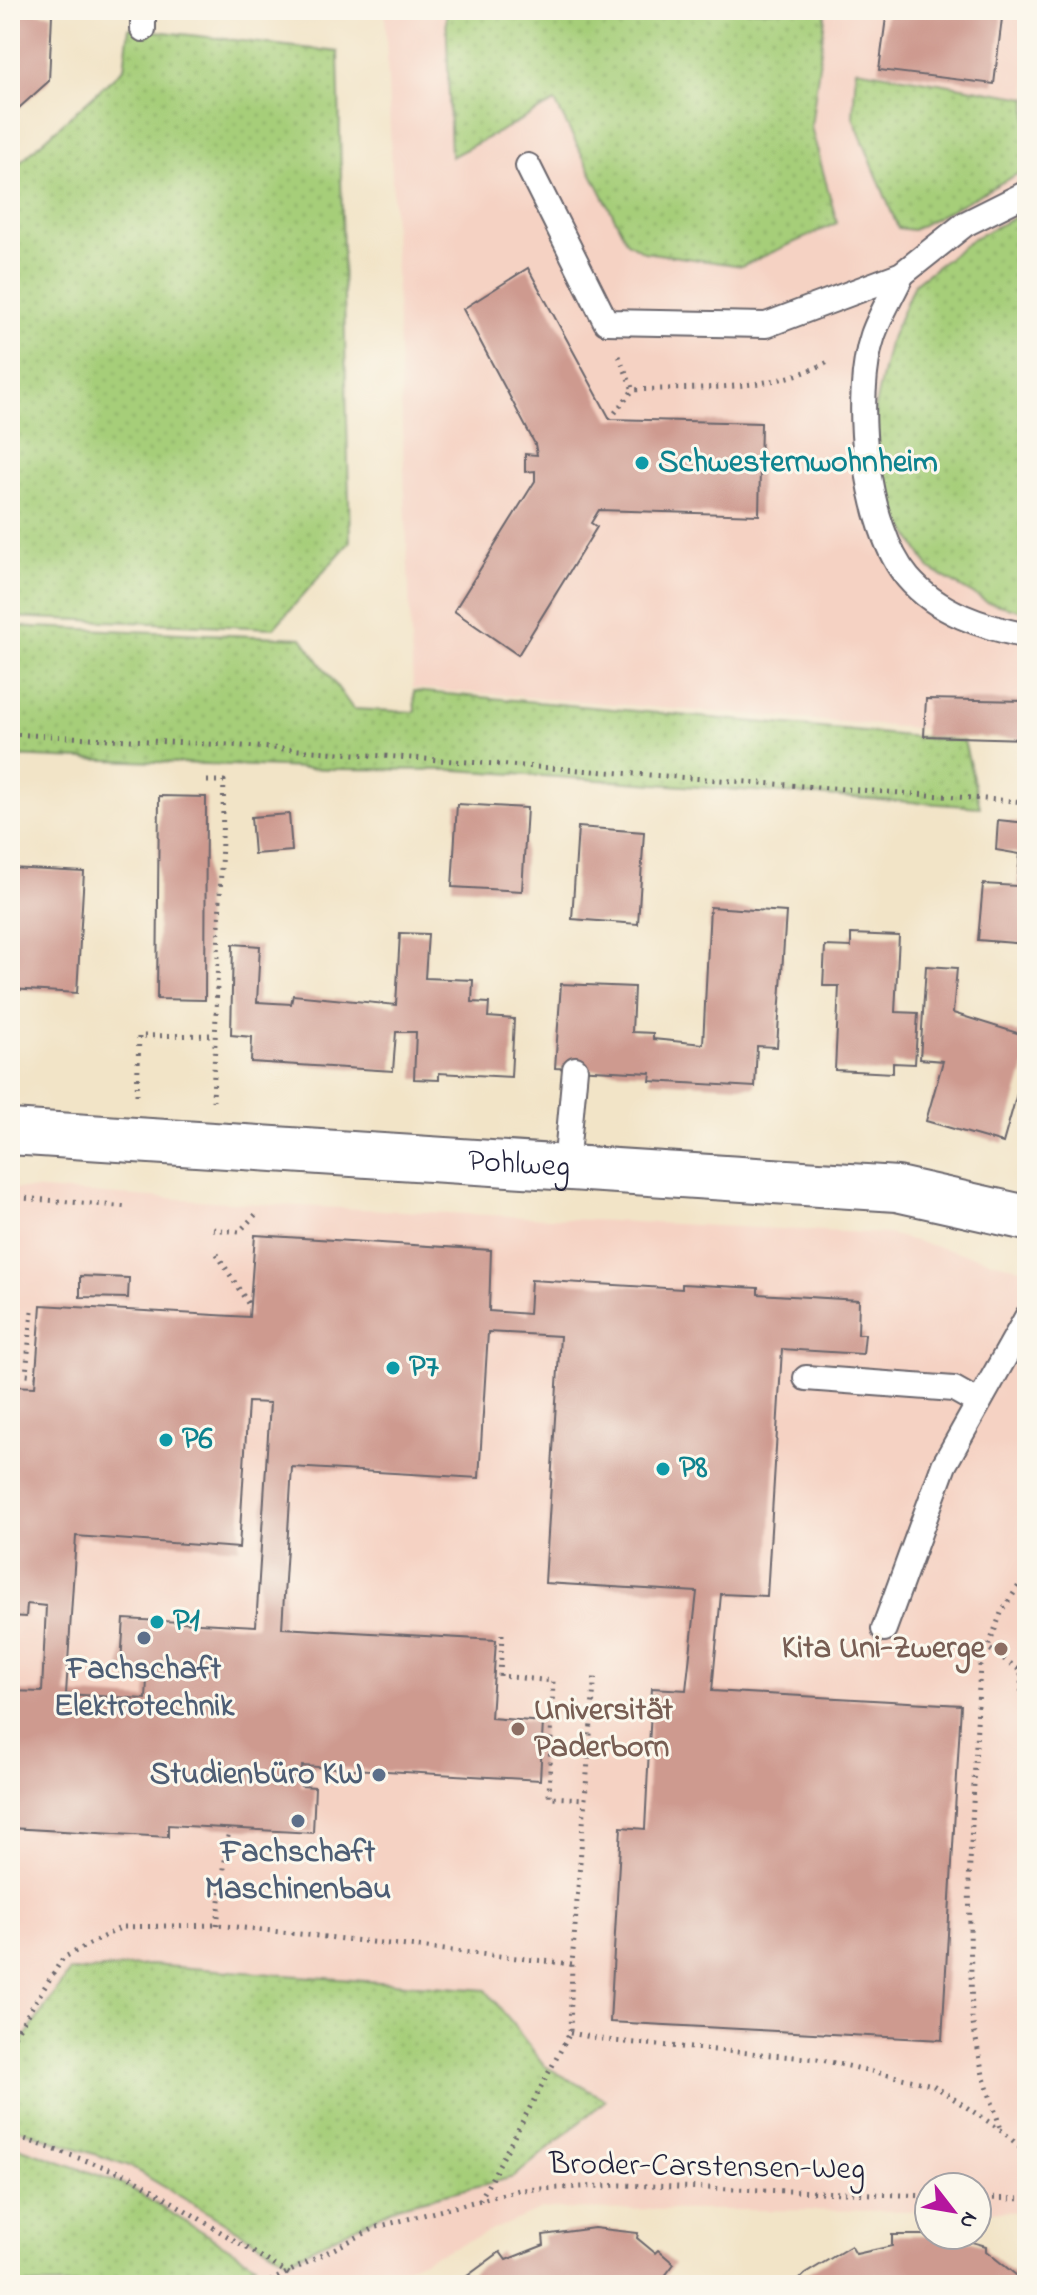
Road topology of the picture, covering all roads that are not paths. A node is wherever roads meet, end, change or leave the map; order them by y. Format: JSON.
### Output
{"nodes":[{"id":1,"x":528,"y":166,"type":"dead end"},
{"id":2,"x":1027,"y":193,"type":"edge"},
{"id":3,"x":902,"y":274,"type":"junction"},
{"id":4,"x":1027,"y":636,"type":"edge"},
{"id":5,"x":575,"y":1069,"type":"dead end"},
{"id":6,"x":10,"y":1132,"type":"edge"},
{"id":7,"x":566,"y":1167,"type":"junction"},
{"id":8,"x":1027,"y":1218,"type":"edge"},
{"id":9,"x":1027,"y":1317,"type":"edge"},
{"id":10,"x":806,"y":1378,"type":"dead end"},
{"id":11,"x":977,"y":1402,"type":"junction"},
{"id":12,"x":884,"y":1629,"type":"dead end"}],
"edges":[{"from":1,"to":3,"type":"lane"},
{"from":2,"to":3,"type":"lane"},
{"from":3,"to":4,"type":"lane"},
{"from":5,"to":7,"type":"lane"},
{"from":6,"to":7,"type":"street","name":"Pohlweg"},
{"from":7,"to":8,"type":"street","name":"Pohlweg"},
{"from":9,"to":11,"type":"lane"},
{"from":10,"to":11,"type":"lane"},
{"from":11,"to":12,"type":"lane"}]}
